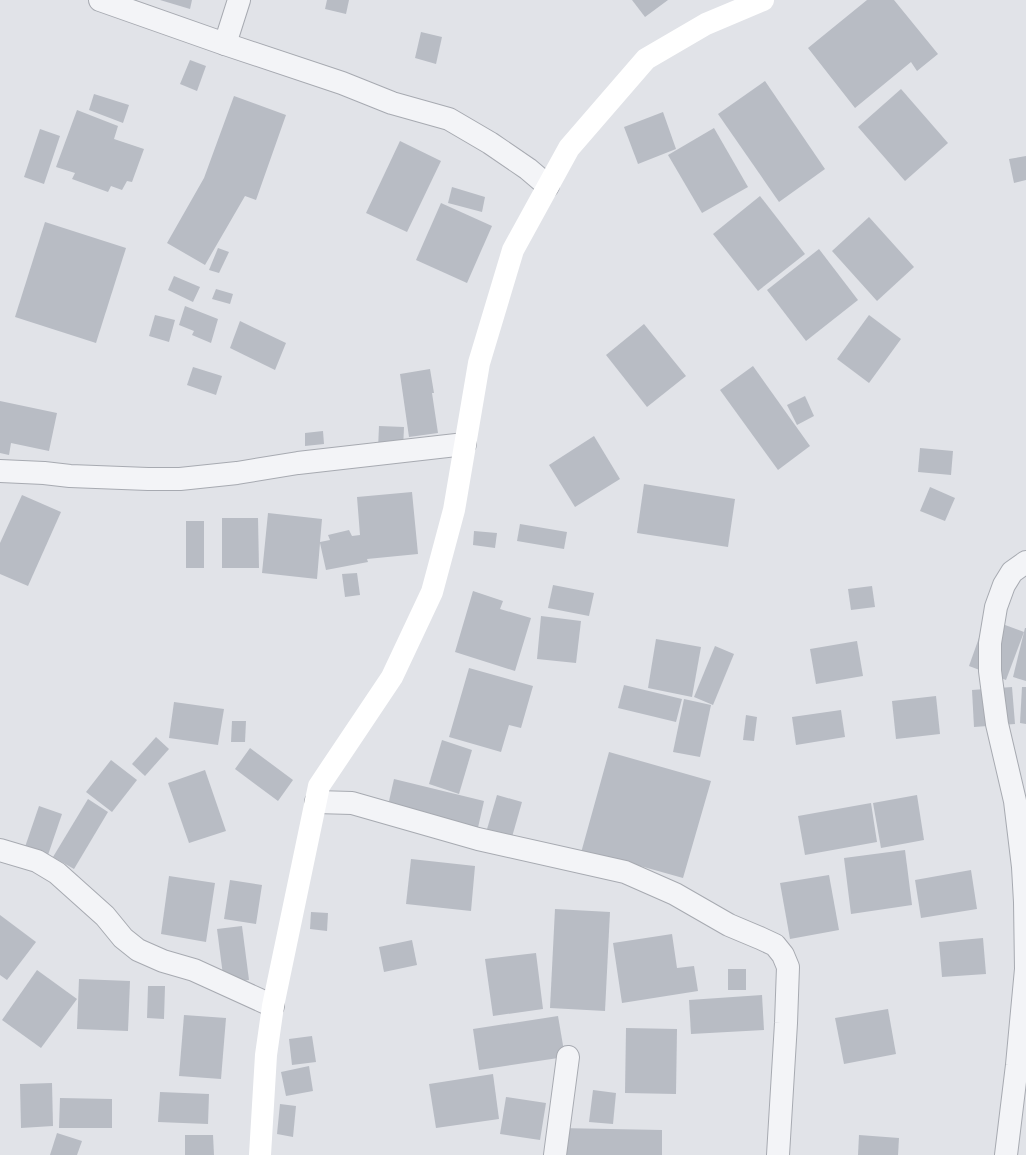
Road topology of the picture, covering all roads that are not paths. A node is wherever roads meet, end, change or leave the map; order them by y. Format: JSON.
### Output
{"nodes":[{"id":1,"x":100,"y":0,"type":"edge"},
{"id":2,"x":239,"y":0,"type":"edge"},
{"id":3,"x":764,"y":0,"type":"edge"},
{"id":4,"x":224,"y":44,"type":"junction"},
{"id":5,"x":548,"y":186,"type":"junction"},
{"id":6,"x":465,"y":444,"type":"junction"},
{"id":7,"x":0,"y":471,"type":"edge"},
{"id":8,"x":1026,"y":562,"type":"edge"},
{"id":9,"x":316,"y":802,"type":"junction"},
{"id":10,"x":1,"y":852,"type":"edge"},
{"id":11,"x":272,"y":1006,"type":"junction"},
{"id":12,"x":568,"y":1057,"type":"dead end"},
{"id":13,"x":260,"y":1155,"type":"edge"},
{"id":14,"x":555,"y":1155,"type":"edge"},
{"id":15,"x":778,"y":1155,"type":"edge"},
{"id":16,"x":1006,"y":1155,"type":"edge"}],
"edges":[{"from":1,"to":4,"type":"street"},
{"from":2,"to":4,"type":"street"},
{"from":3,"to":5,"type":"street"},
{"from":4,"to":5,"type":"street"},
{"from":5,"to":6,"type":"street"},
{"from":6,"to":7,"type":"street"},
{"from":6,"to":9,"type":"street"},
{"from":8,"to":16,"type":"street"},
{"from":9,"to":11,"type":"street"},
{"from":9,"to":15,"type":"street"},
{"from":10,"to":11,"type":"street"},
{"from":11,"to":13,"type":"street"},
{"from":12,"to":14,"type":"street"}]}
